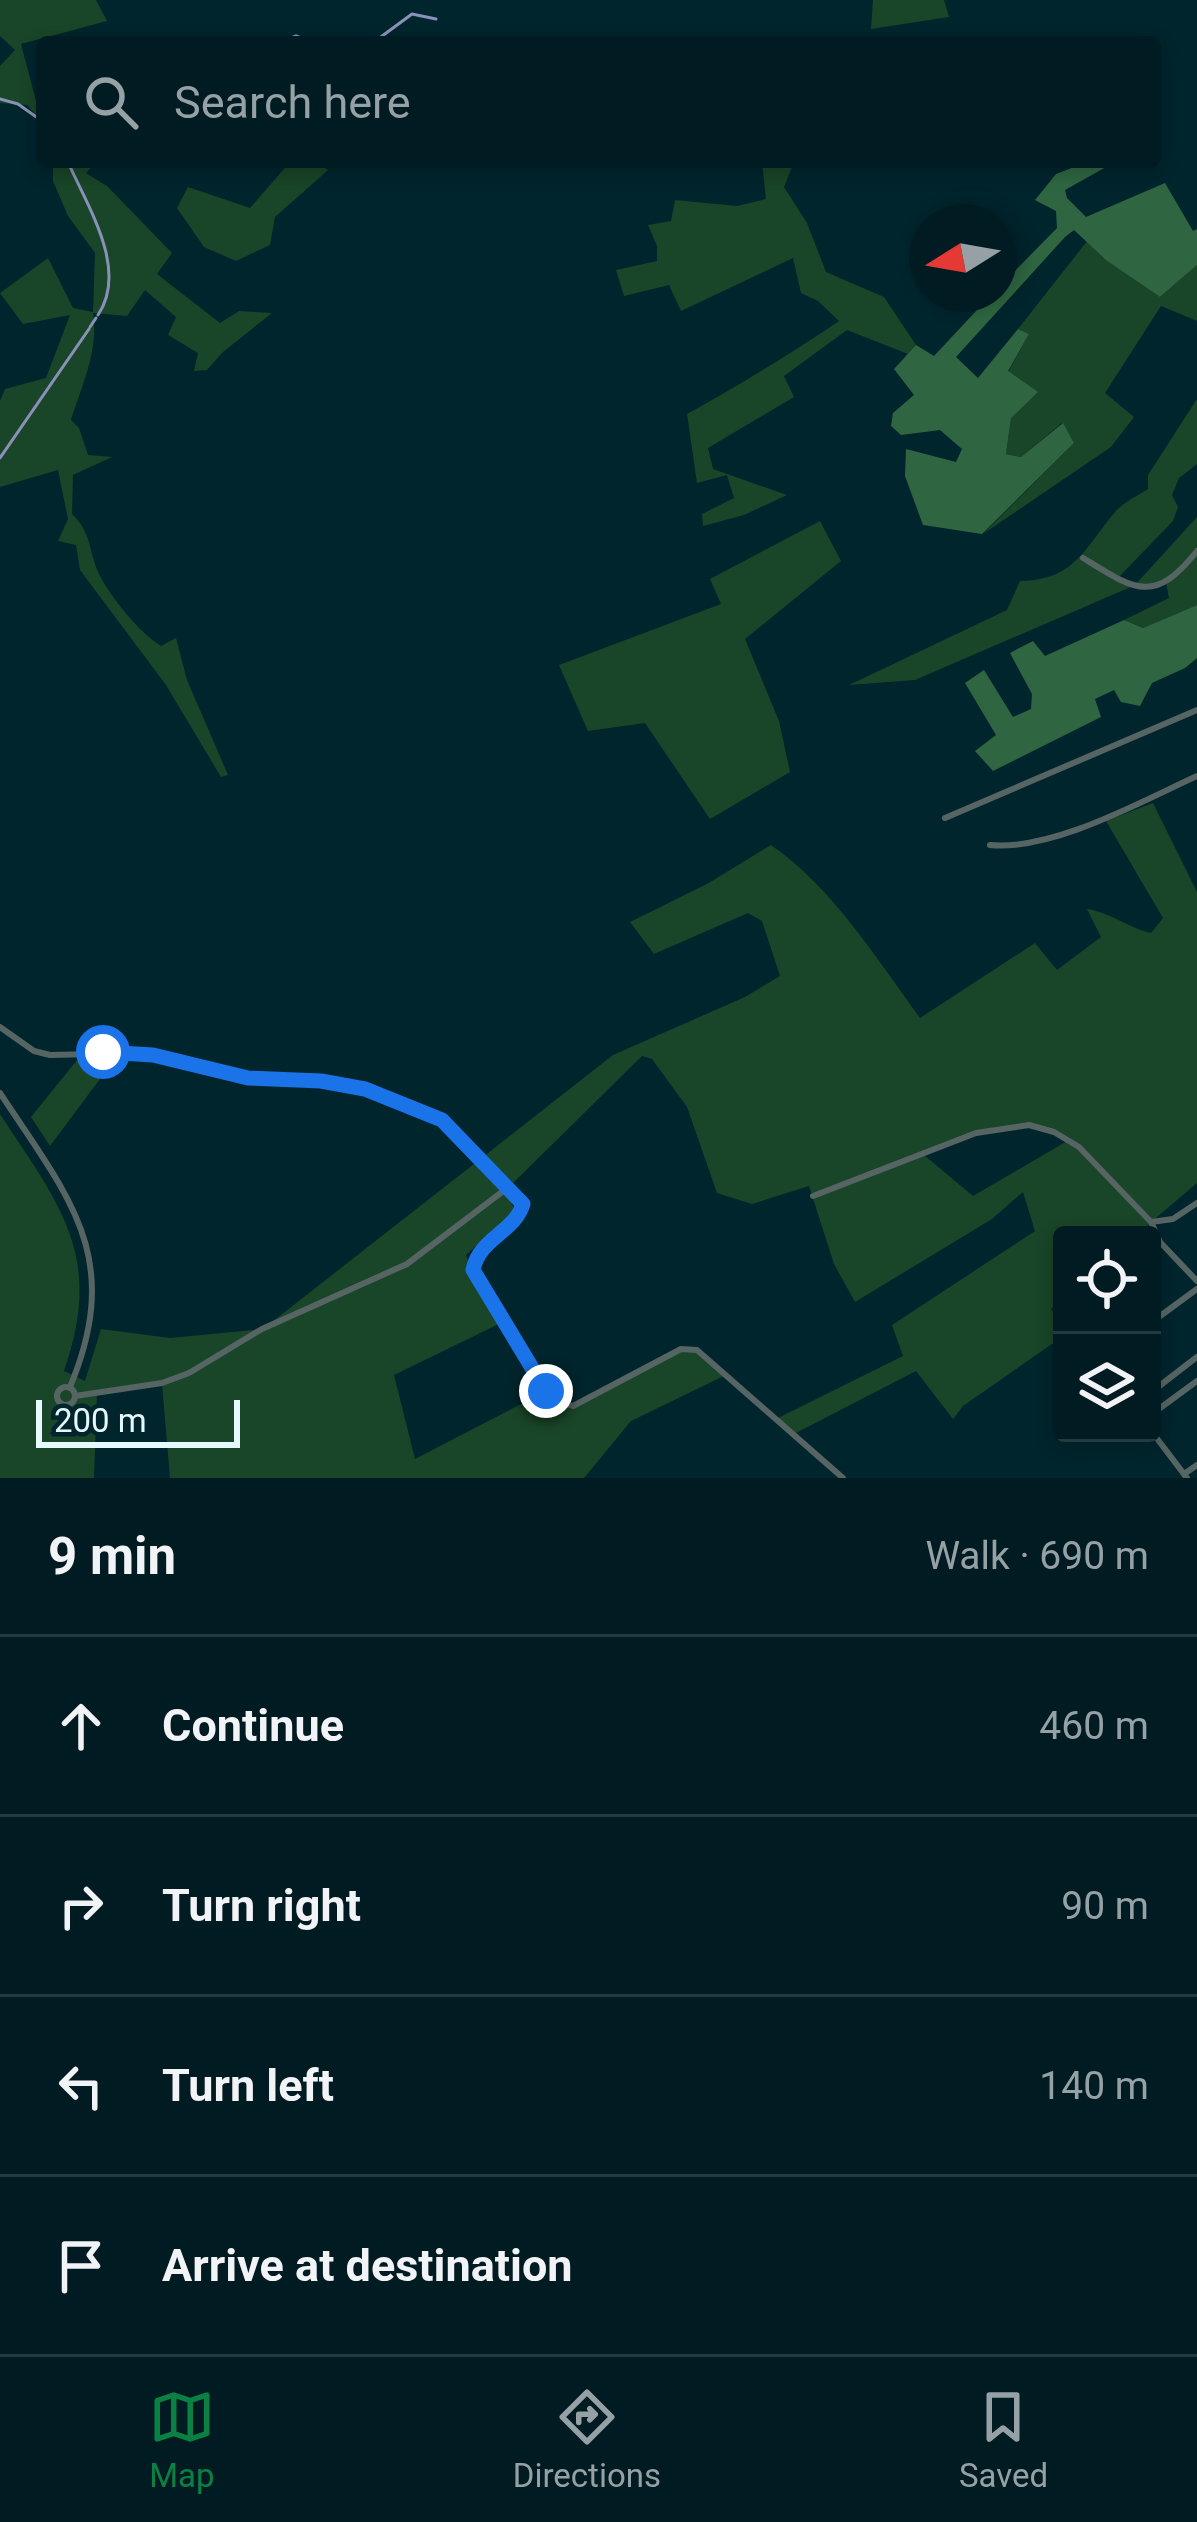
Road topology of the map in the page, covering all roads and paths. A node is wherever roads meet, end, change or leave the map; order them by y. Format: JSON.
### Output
{"nodes":[{"id":1,"x":1197,"y":551,"type":"edge"},
{"id":2,"x":1084,"y":558,"type":"dead end"},
{"id":3,"x":1197,"y":710,"type":"edge"},
{"id":4,"x":1197,"y":776,"type":"edge"},
{"id":5,"x":945,"y":818,"type":"dead end"},
{"id":6,"x":990,"y":845,"type":"dead end"},
{"id":7,"x":0,"y":1027,"type":"edge"},
{"id":8,"x":0,"y":1093,"type":"edge"},
{"id":9,"x":510,"y":1186,"type":"junction"},
{"id":10,"x":812,"y":1196,"type":"dead end"},
{"id":11,"x":1197,"y":1203,"type":"edge"},
{"id":12,"x":1151,"y":1222,"type":"junction"},
{"id":13,"x":1197,"y":1285,"type":"edge"},
{"id":14,"x":1161,"y":1315,"type":"edge"},
{"id":15,"x":1197,"y":1357,"type":"edge"},
{"id":16,"x":1197,"y":1382,"type":"edge"},
{"id":17,"x":1161,"y":1385,"type":"edge"},
{"id":18,"x":1161,"y":1408,"type":"edge"},
{"id":19,"x":1160,"y":1442,"type":"edge"},
{"id":20,"x":1197,"y":1465,"type":"edge"},
{"id":21,"x":1186,"y":1476,"type":"edge"},
{"id":22,"x":843,"y":1478,"type":"edge"}],
"edges":[{"from":1,"to":2,"type":"street"},
{"from":3,"to":5,"type":"street"},
{"from":4,"to":6,"type":"street"},
{"from":7,"to":9,"type":"street"},
{"from":8,"to":9,"type":"street"},
{"from":9,"to":22,"type":"street"},
{"from":10,"to":12,"type":"street"},
{"from":11,"to":12,"type":"street"},
{"from":12,"to":13,"type":"street"},
{"from":13,"to":14,"type":"street"},
{"from":15,"to":17,"type":"street"},
{"from":16,"to":18,"type":"street"},
{"from":19,"to":21,"type":"street"},
{"from":20,"to":21,"type":"street"}]}
